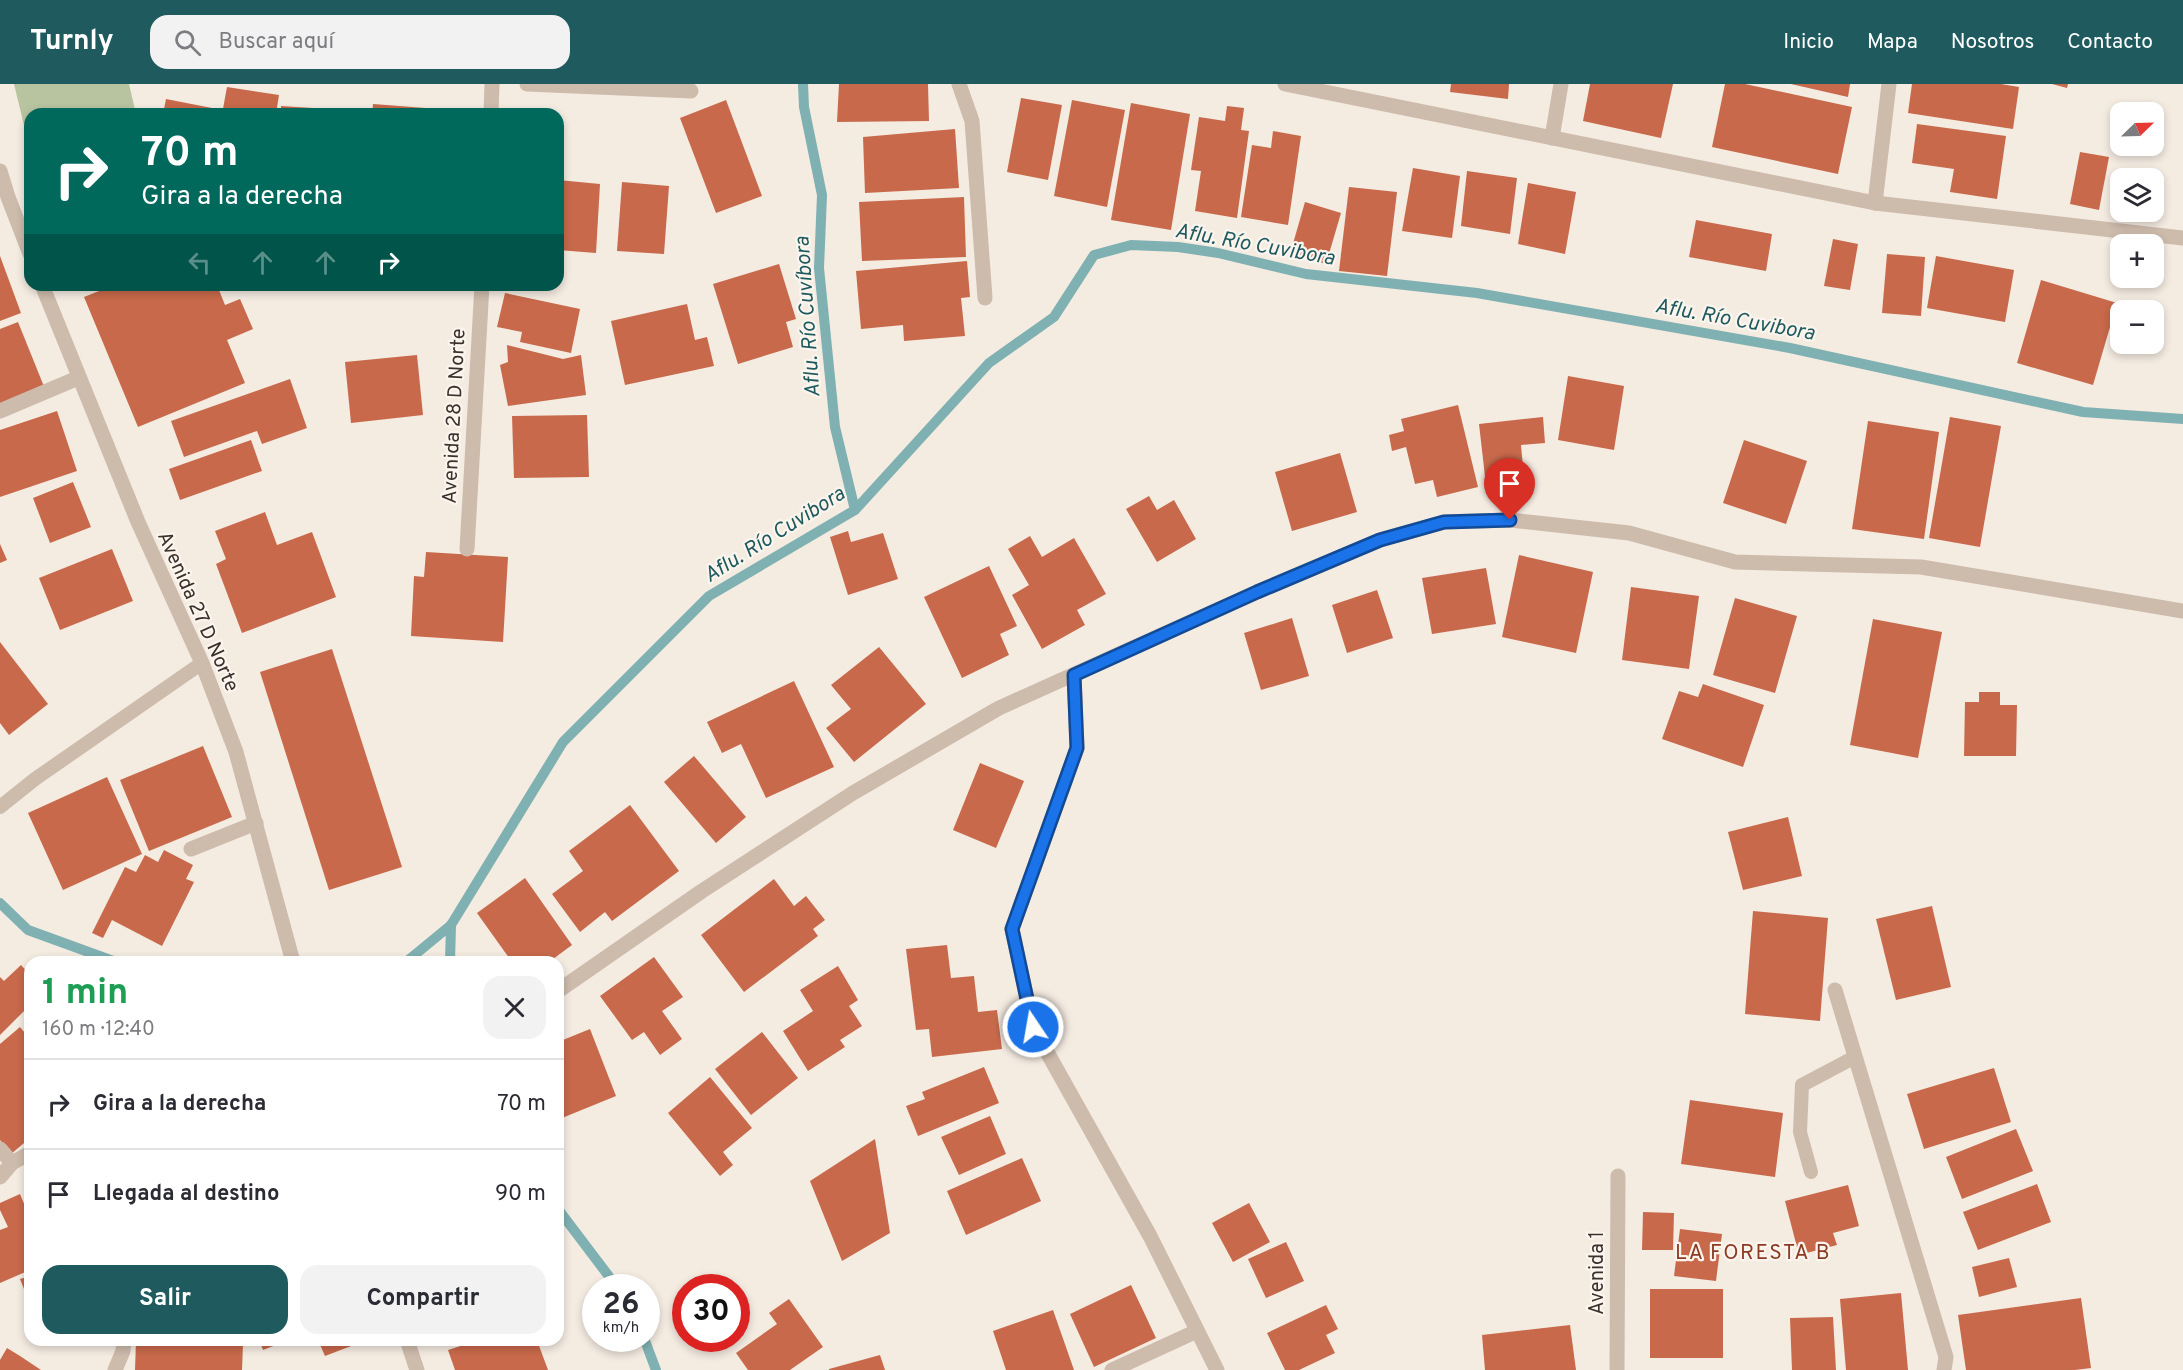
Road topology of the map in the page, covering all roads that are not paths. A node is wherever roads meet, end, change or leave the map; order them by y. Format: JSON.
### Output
{"nodes":[{"id":1,"x":492,"y":84,"type":"edge"},
{"id":2,"x":527,"y":84,"type":"edge"},
{"id":3,"x":959,"y":84,"type":"edge"},
{"id":4,"x":1285,"y":84,"type":"edge"},
{"id":5,"x":1561,"y":84,"type":"edge"},
{"id":6,"x":1889,"y":84,"type":"edge"},
{"id":7,"x":691,"y":91,"type":"dead end"},
{"id":8,"x":491,"y":108,"type":"edge"},
{"id":9,"x":1552,"y":138,"type":"junction"},
{"id":10,"x":0,"y":171,"type":"edge"},
{"id":11,"x":4,"y":198,"type":"edge"},
{"id":12,"x":1875,"y":203,"type":"junction"},
{"id":13,"x":2183,"y":238,"type":"edge"},
{"id":14,"x":24,"y":241,"type":"edge"},
{"id":15,"x":44,"y":291,"type":"edge"},
{"id":16,"x":482,"y":291,"type":"edge"},
{"id":17,"x":985,"y":298,"type":"dead end"},
{"id":18,"x":78,"y":378,"type":"junction"},
{"id":19,"x":0,"y":411,"type":"edge"},
{"id":20,"x":467,"y":549,"type":"dead end"},
{"id":21,"x":2183,"y":601,"type":"edge"},
{"id":22,"x":2158,"y":606,"type":"junction"},
{"id":23,"x":2183,"y":611,"type":"edge"},
{"id":24,"x":201,"y":663,"type":"junction"},
{"id":25,"x":1074,"y":675,"type":"junction"},
{"id":26,"x":0,"y":807,"type":"edge"},
{"id":27,"x":256,"y":823,"type":"junction"},
{"id":28,"x":191,"y":849,"type":"dead end"},
{"id":29,"x":291,"y":956,"type":"edge"},
{"id":30,"x":564,"y":987,"type":"edge"},
{"id":31,"x":1835,"y":990,"type":"dead end"},
{"id":32,"x":1855,"y":1057,"type":"junction"},
{"id":33,"x":0,"y":1149,"type":"edge"},
{"id":34,"x":24,"y":1156,"type":"edge"},
{"id":35,"x":12,"y":1163,"type":"junction"},
{"id":36,"x":1811,"y":1172,"type":"dead end"},
{"id":37,"x":1618,"y":1176,"type":"dead end"},
{"id":38,"x":0,"y":1177,"type":"edge"},
{"id":39,"x":1197,"y":1331,"type":"junction"},
{"id":40,"x":123,"y":1346,"type":"edge"},
{"id":41,"x":409,"y":1346,"type":"edge"},
{"id":42,"x":115,"y":1370,"type":"edge"},
{"id":43,"x":417,"y":1370,"type":"edge"},
{"id":44,"x":1112,"y":1370,"type":"edge"},
{"id":45,"x":1217,"y":1370,"type":"edge"},
{"id":46,"x":1617,"y":1370,"type":"edge"},
{"id":47,"x":1944,"y":1370,"type":"edge"}],
"edges":[{"from":1,"to":8,"type":"street"},
{"from":2,"to":7,"type":"street"},
{"from":3,"to":17,"type":"street"},
{"from":4,"to":9,"type":"street"},
{"from":5,"to":9,"type":"street"},
{"from":6,"to":12,"type":"street"},
{"from":9,"to":12,"type":"street"},
{"from":10,"to":11,"type":"street"},
{"from":11,"to":14,"type":"street"},
{"from":12,"to":13,"type":"street"},
{"from":15,"to":18,"type":"street","name":"Avenida 27 D Norte"},
{"from":16,"to":20,"type":"street","name":"Avenida 28 D Norte"},
{"from":18,"to":19,"type":"street"},
{"from":18,"to":24,"type":"street","name":"Avenida 27 D Norte"},
{"from":21,"to":22,"type":"street"},
{"from":22,"to":23,"type":"street"},
{"from":22,"to":25,"type":"street"},
{"from":24,"to":26,"type":"lane"},
{"from":24,"to":27,"type":"street","name":"Avenida 27 D Norte"},
{"from":25,"to":30,"type":"street"},
{"from":25,"to":39,"type":"street"},
{"from":27,"to":28,"type":"street"},
{"from":27,"to":29,"type":"street","name":"Avenida 27 D Norte"},
{"from":31,"to":32,"type":"street"},
{"from":32,"to":36,"type":"lane"},
{"from":32,"to":47,"type":"street"},
{"from":33,"to":35,"type":"street"},
{"from":34,"to":35,"type":"street"},
{"from":35,"to":38,"type":"street"},
{"from":37,"to":46,"type":"street","name":"Avenida 1"},
{"from":39,"to":44,"type":"street"},
{"from":39,"to":45,"type":"street"},
{"from":40,"to":42,"type":"street"},
{"from":41,"to":43,"type":"street"}]}
